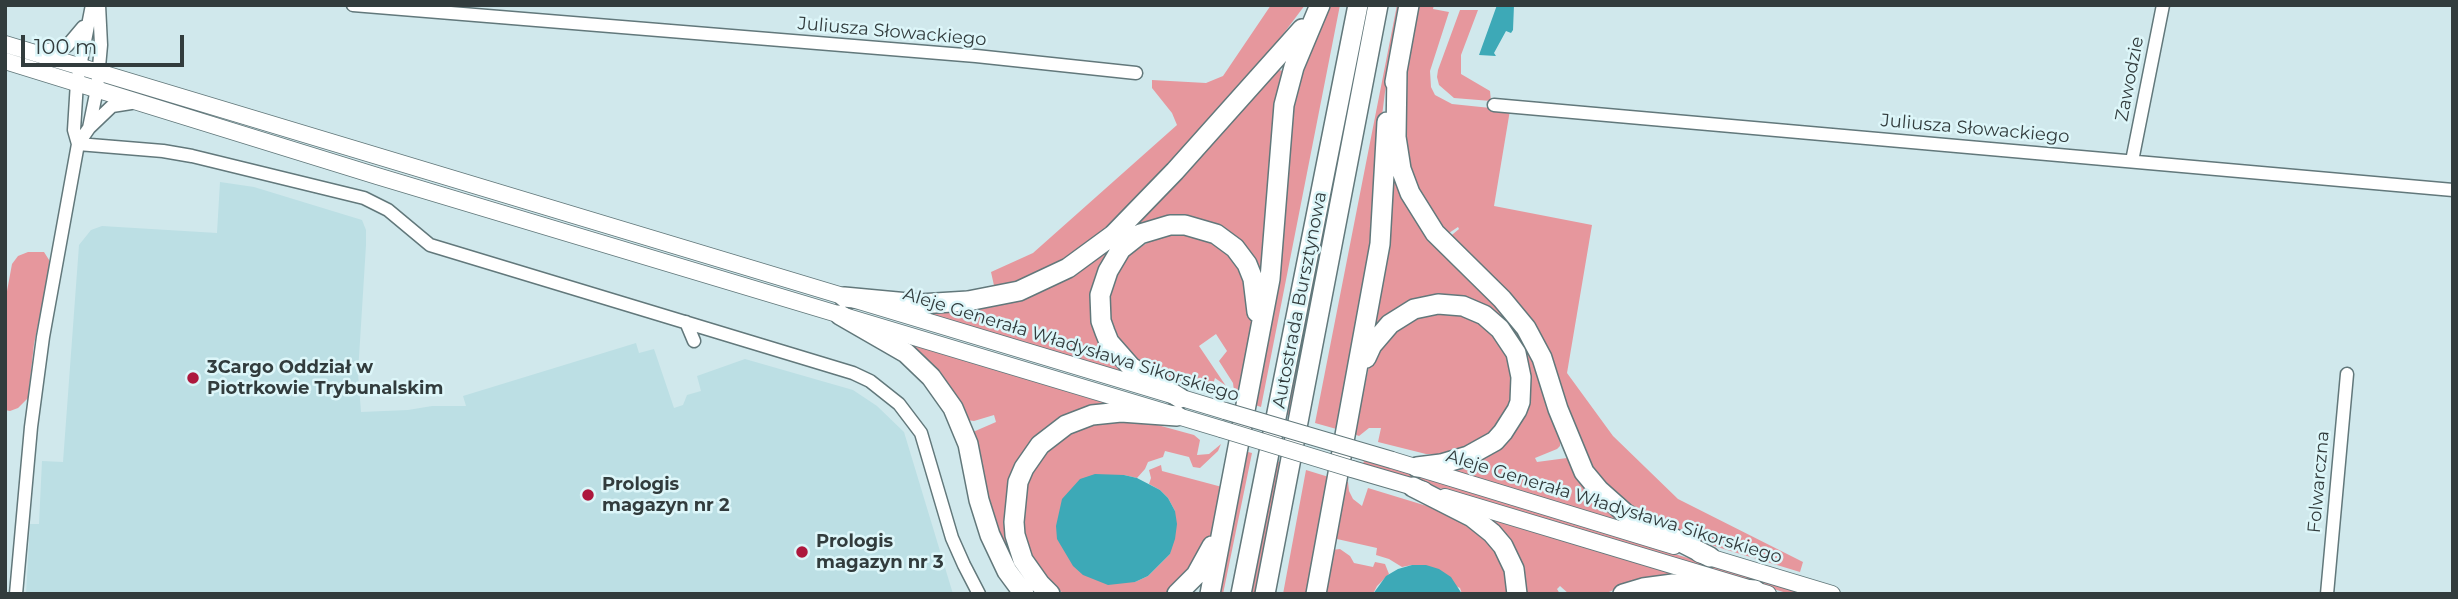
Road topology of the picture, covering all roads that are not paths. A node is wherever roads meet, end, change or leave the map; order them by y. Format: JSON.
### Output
{"nodes":[{"id":1,"x":99,"y":5,"type":"edge"},
{"id":2,"x":353,"y":5,"type":"edge"},
{"id":3,"x":1319,"y":5,"type":"edge"},
{"id":4,"x":1358,"y":5,"type":"edge"},
{"id":5,"x":1378,"y":5,"type":"edge"},
{"id":6,"x":1409,"y":5,"type":"edge"},
{"id":7,"x":2163,"y":5,"type":"edge"},
{"id":8,"x":90,"y":11,"type":"edge"},
{"id":9,"x":5,"y":44,"type":"edge"},
{"id":10,"x":33,"y":52,"type":"junction"},
{"id":11,"x":5,"y":61,"type":"edge"},
{"id":12,"x":1396,"y":71,"type":"junction"},
{"id":13,"x":99,"y":72,"type":"junction"},
{"id":14,"x":1136,"y":73,"type":"dead end"},
{"id":15,"x":78,"y":74,"type":"junction"},
{"id":16,"x":97,"y":89,"type":"junction"},
{"id":17,"x":146,"y":104,"type":"junction"},
{"id":18,"x":1494,"y":105,"type":"dead end"},
{"id":19,"x":89,"y":128,"type":"junction"},
{"id":20,"x":78,"y":144,"type":"junction"},
{"id":21,"x":2132,"y":160,"type":"junction"},
{"id":22,"x":2453,"y":190,"type":"edge"},
{"id":23,"x":842,"y":306,"type":"junction"},
{"id":24,"x":686,"y":323,"type":"junction"},
{"id":25,"x":694,"y":341,"type":"dead end"},
{"id":26,"x":1256,"y":342,"type":"junction"},
{"id":27,"x":2347,"y":374,"type":"dead end"},
{"id":28,"x":1356,"y":385,"type":"junction"},
{"id":29,"x":1179,"y":407,"type":"junction"},
{"id":30,"x":1417,"y":467,"type":"junction"},
{"id":31,"x":1413,"y":487,"type":"junction"},
{"id":32,"x":1227,"y":499,"type":"junction"},
{"id":33,"x":1710,"y":557,"type":"junction"},
{"id":34,"x":1321,"y":569,"type":"junction"},
{"id":35,"x":1762,"y":592,"type":"edge"},
{"id":36,"x":16,"y":594,"type":"edge"},
{"id":37,"x":979,"y":594,"type":"edge"},
{"id":38,"x":1024,"y":594,"type":"edge"},
{"id":39,"x":1050,"y":594,"type":"edge"},
{"id":40,"x":1177,"y":594,"type":"edge"},
{"id":41,"x":1210,"y":594,"type":"edge"},
{"id":42,"x":1241,"y":594,"type":"edge"},
{"id":43,"x":1265,"y":594,"type":"edge"},
{"id":44,"x":1315,"y":594,"type":"edge"},
{"id":45,"x":1321,"y":594,"type":"edge"},
{"id":46,"x":1517,"y":594,"type":"edge"},
{"id":47,"x":1623,"y":594,"type":"edge"},
{"id":48,"x":1832,"y":594,"type":"edge"},
{"id":49,"x":2327,"y":594,"type":"edge"}],
"edges":[{"from":1,"to":13,"type":"street"},
{"from":2,"to":14,"type":"street","name":"Juliusza Słowackiego"},
{"from":3,"to":23,"type":"highway"},
{"from":3,"to":26,"type":"highway"},
{"from":4,"to":42,"type":"highway","name":"Autostrada Bursztynowa"},
{"from":5,"to":43,"type":"highway","name":"Autostrada Bursztynowa"},
{"from":6,"to":12,"type":"highway"},
{"from":7,"to":21,"type":"street","name":"Zawodzie"},
{"from":8,"to":10,"type":"street"},
{"from":8,"to":15,"type":"street"},
{"from":9,"to":10,"type":"main road"},
{"from":10,"to":15,"type":"main road"},
{"from":11,"to":15,"type":"main road"},
{"from":12,"to":28,"type":"highway"},
{"from":12,"to":33,"type":"highway"},
{"from":13,"to":15,"type":"main road","name":"Aleje Generała Władysława Sikorskiego"},
{"from":13,"to":16,"type":"street"},
{"from":13,"to":23,"type":"main road","name":"Aleje Generała Władysława Sikorskiego"},
{"from":15,"to":16,"type":"main road","name":"Aleje Generała Władysława Sikorskiego"},
{"from":15,"to":20,"type":"street"},
{"from":16,"to":17,"type":"main road","name":"Aleje Generała Władysława Sikorskiego"},
{"from":16,"to":19,"type":"street"},
{"from":17,"to":19,"type":"street"},
{"from":17,"to":23,"type":"main road","name":"Aleje Generała Władysława Sikorskiego"},
{"from":18,"to":21,"type":"street","name":"Juliusza Słowackiego"},
{"from":19,"to":20,"type":"street"},
{"from":20,"to":24,"type":"street"},
{"from":20,"to":36,"type":"street"},
{"from":21,"to":22,"type":"street","name":"Juliusza Słowackiego"},
{"from":23,"to":29,"type":"main road","name":"Aleje Generała Władysława Sikorskiego"},
{"from":23,"to":38,"type":"highway"},
{"from":24,"to":25,"type":"street"},
{"from":24,"to":37,"type":"street"},
{"from":26,"to":29,"type":"highway"},
{"from":26,"to":32,"type":"highway"},
{"from":27,"to":49,"type":"street","name":"Folwarczna"},
{"from":28,"to":30,"type":"highway"},
{"from":28,"to":34,"type":"highway"},
{"from":29,"to":30,"type":"main road","name":"Aleje Generała Władysława Sikorskiego","bridge":true},
{"from":29,"to":31,"type":"main road","name":"Aleje Generała Władysława Sikorskiego","bridge":true},
{"from":29,"to":39,"type":"highway"},
{"from":30,"to":33,"type":"main road","name":"Aleje Generała Władysława Sikorskiego"},
{"from":31,"to":35,"type":"main road","name":"Aleje Generała Władysława Sikorskiego"},
{"from":31,"to":46,"type":"highway"},
{"from":32,"to":40,"type":"highway"},
{"from":32,"to":41,"type":"highway"},
{"from":33,"to":48,"type":"main road","name":"Aleje Generała Władysława Sikorskiego"},
{"from":34,"to":44,"type":"highway"},
{"from":34,"to":45,"type":"highway"},
{"from":35,"to":47,"type":"highway"}]}
